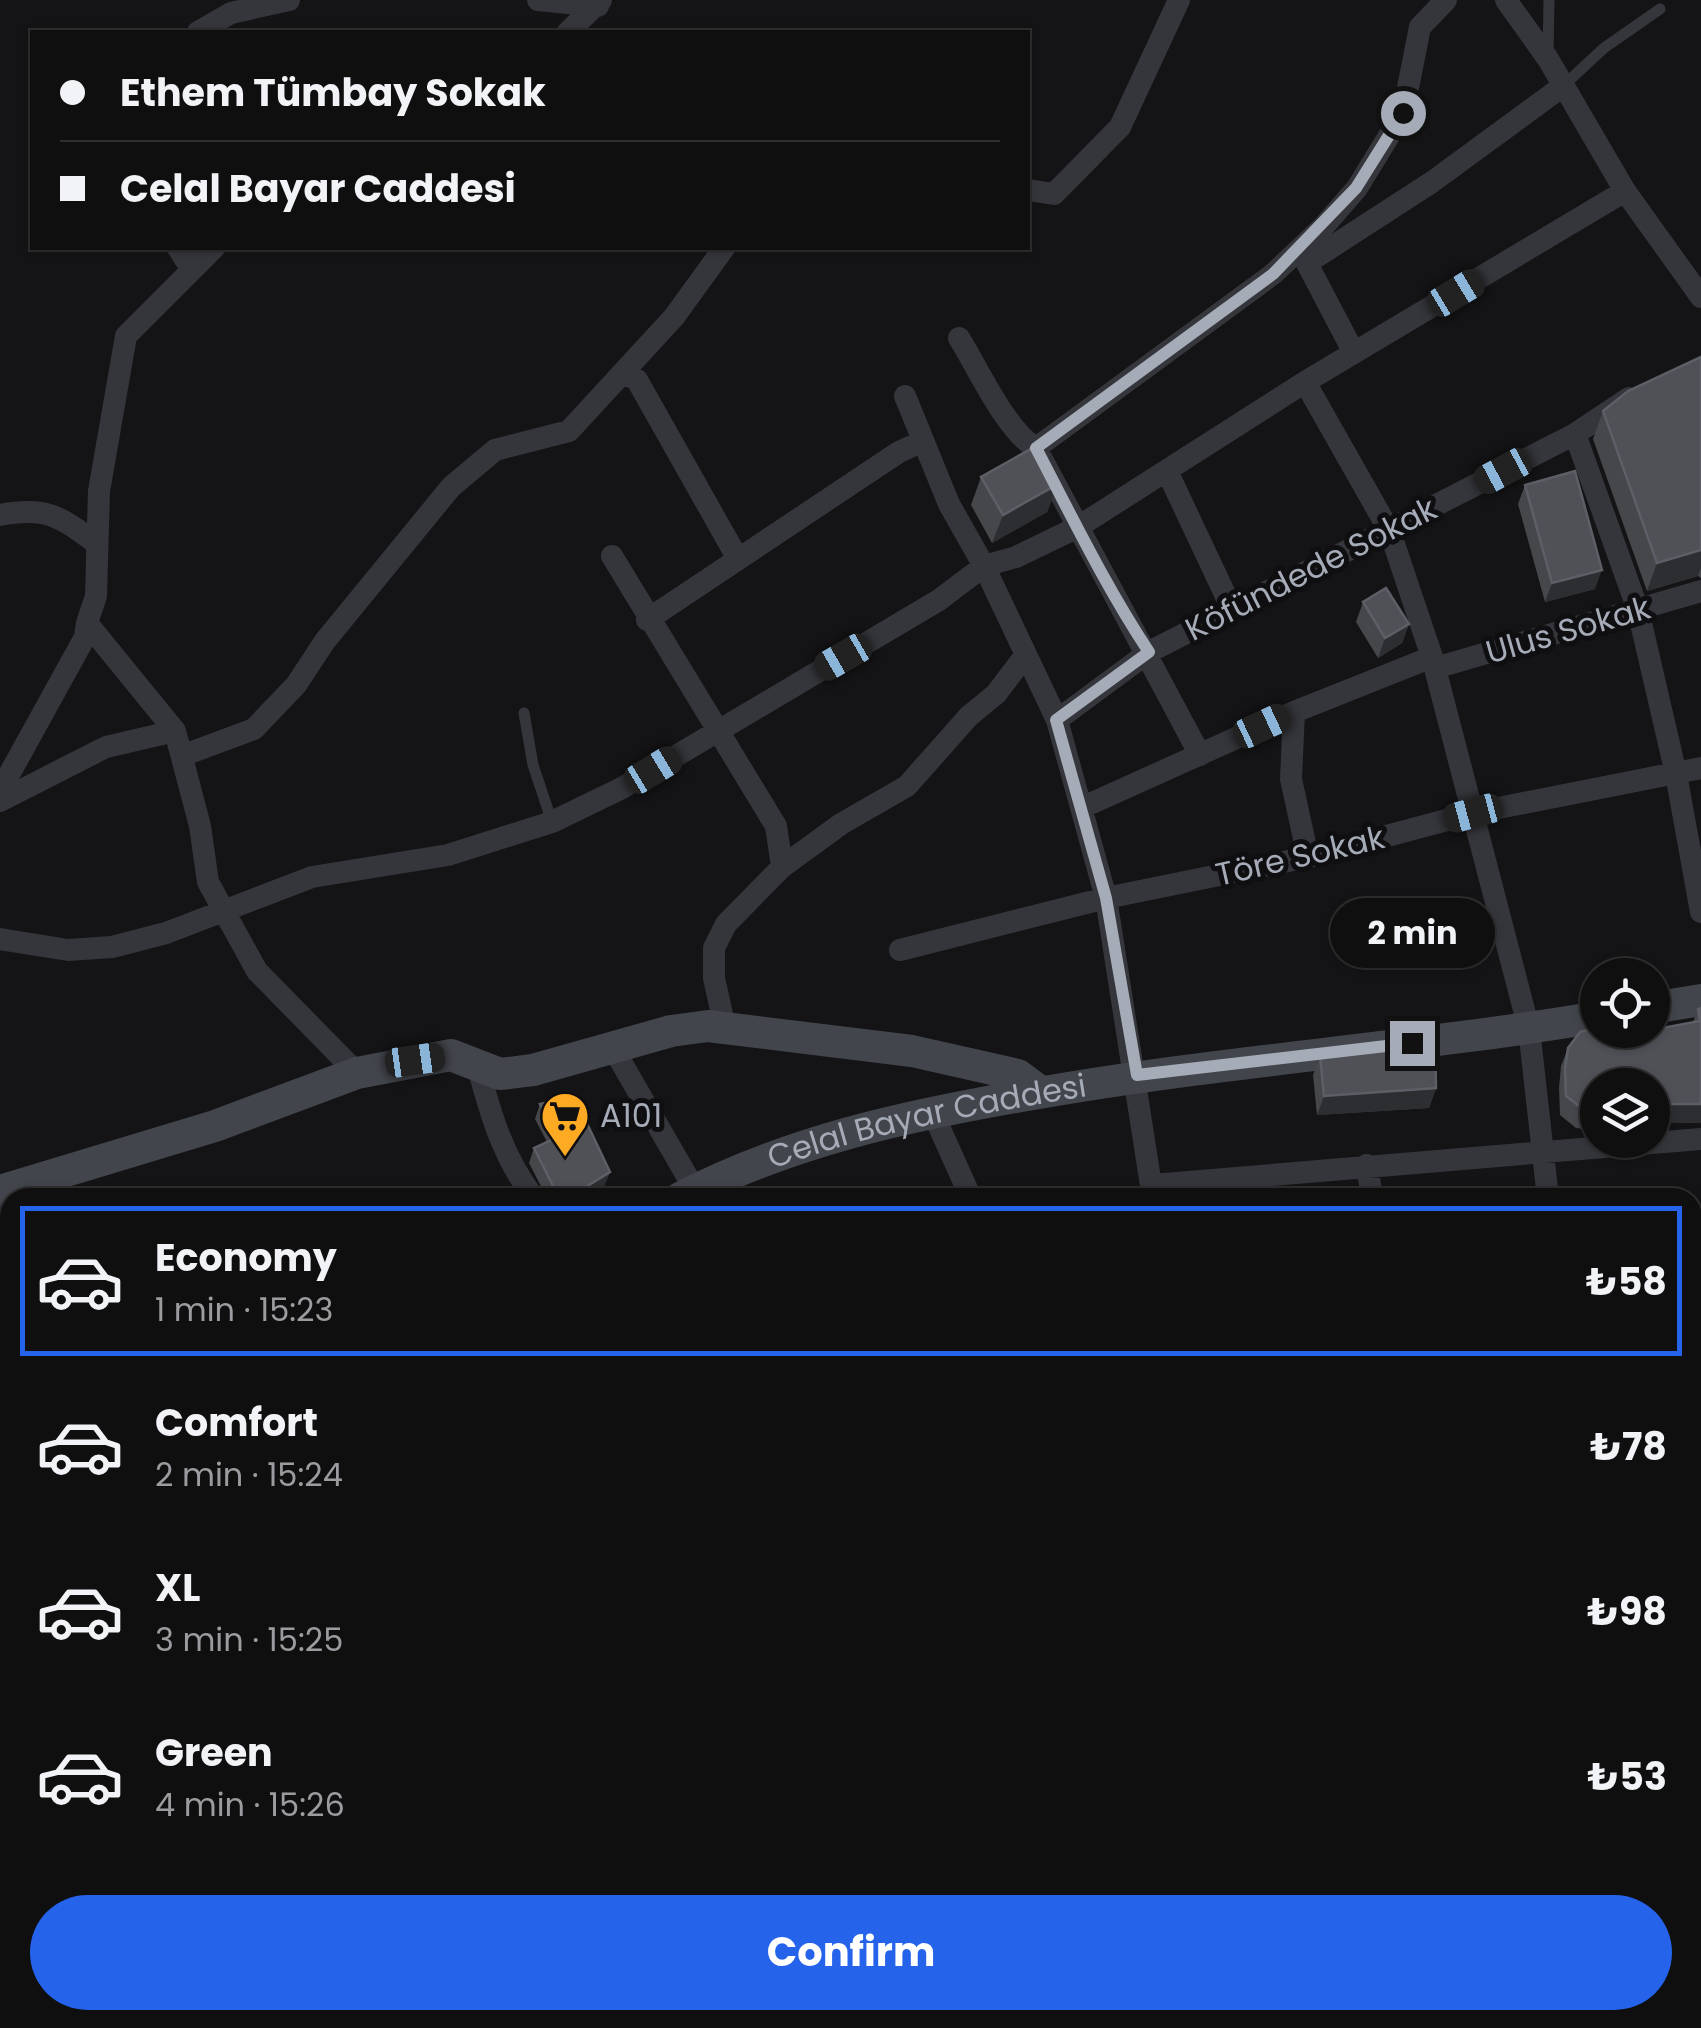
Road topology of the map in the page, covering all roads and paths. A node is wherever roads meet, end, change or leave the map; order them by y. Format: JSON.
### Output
{"nodes":[{"id":1,"x":289,"y":0,"type":"edge"},
{"id":2,"x":538,"y":0,"type":"edge"},
{"id":3,"x":1179,"y":0,"type":"edge"},
{"id":4,"x":1446,"y":0,"type":"edge"},
{"id":5,"x":1506,"y":0,"type":"edge"},
{"id":6,"x":1549,"y":0,"type":"edge"},
{"id":7,"x":600,"y":3,"type":"edge"},
{"id":8,"x":1660,"y":9,"type":"dead end"},
{"id":9,"x":201,"y":30,"type":"edge"},
{"id":10,"x":570,"y":30,"type":"edge"},
{"id":11,"x":1548,"y":59,"type":"junction"},
{"id":12,"x":1563,"y":86,"type":"junction"},
{"id":13,"x":1030,"y":190,"type":"edge"},
{"id":14,"x":1625,"y":192,"type":"junction"},
{"id":15,"x":179,"y":250,"type":"edge"},
{"id":16,"x":212,"y":250,"type":"edge"},
{"id":17,"x":722,"y":250,"type":"edge"},
{"id":18,"x":1303,"y":256,"type":"junction"},
{"id":19,"x":192,"y":270,"type":"junction"},
{"id":20,"x":1701,"y":297,"type":"edge"},
{"id":21,"x":959,"y":338,"type":"dead end"},
{"id":22,"x":1354,"y":353,"type":"junction"},
{"id":23,"x":624,"y":372,"type":"junction"},
{"id":24,"x":1305,"y":382,"type":"junction"},
{"id":25,"x":1656,"y":386,"type":"edge"},
{"id":26,"x":905,"y":396,"type":"dead end"},
{"id":27,"x":1575,"y":434,"type":"junction"},
{"id":28,"x":923,"y":441,"type":"junction"},
{"id":29,"x":1036,"y":448,"type":"junction"},
{"id":30,"x":1167,"y":471,"type":"junction"},
{"id":31,"x":0,"y":515,"type":"edge"},
{"id":32,"x":1078,"y":527,"type":"junction"},
{"id":33,"x":1390,"y":532,"type":"junction"},
{"id":34,"x":98,"y":544,"type":"junction"},
{"id":35,"x":612,"y":556,"type":"dead end"},
{"id":36,"x":738,"y":559,"type":"junction"},
{"id":37,"x":984,"y":566,"type":"junction"},
{"id":38,"x":1701,"y":591,"type":"edge"},
{"id":39,"x":1231,"y":606,"type":"junction"},
{"id":40,"x":1638,"y":610,"type":"junction"},
{"id":41,"x":647,"y":620,"type":"junction"},
{"id":42,"x":87,"y":623,"type":"junction"},
{"id":43,"x":1149,"y":652,"type":"junction"},
{"id":44,"x":1024,"y":657,"type":"junction"},
{"id":45,"x":1433,"y":662,"type":"junction"},
{"id":46,"x":1294,"y":712,"type":"junction"},
{"id":47,"x":524,"y":713,"type":"dead end"},
{"id":48,"x":1056,"y":720,"type":"junction"},
{"id":49,"x":175,"y":731,"type":"junction"},
{"id":50,"x":715,"y":732,"type":"junction"},
{"id":51,"x":184,"y":755,"type":"junction"},
{"id":52,"x":1200,"y":756,"type":"junction"},
{"id":53,"x":1701,"y":768,"type":"edge"},
{"id":54,"x":1676,"y":774,"type":"junction"},
{"id":55,"x":0,"y":790,"type":"edge"},
{"id":56,"x":0,"y":801,"type":"edge"},
{"id":57,"x":1082,"y":808,"type":"junction"},
{"id":58,"x":1473,"y":813,"type":"junction"},
{"id":59,"x":552,"y":822,"type":"junction"},
{"id":60,"x":1308,"y":857,"type":"junction"},
{"id":61,"x":782,"y":867,"type":"junction"},
{"id":62,"x":1106,"y":898,"type":"junction"},
{"id":63,"x":222,"y":908,"type":"junction"},
{"id":64,"x":1701,"y":912,"type":"edge"},
{"id":65,"x":0,"y":940,"type":"edge"},
{"id":66,"x":900,"y":950,"type":"dead end"},
{"id":67,"x":1701,"y":1000,"type":"edge"},
{"id":68,"x":1670,"y":1005,"type":"edge"},
{"id":69,"x":1580,"y":1021,"type":"edge"},
{"id":70,"x":725,"y":1028,"type":"junction"},
{"id":71,"x":1529,"y":1029,"type":"junction"},
{"id":72,"x":613,"y":1048,"type":"junction"},
{"id":73,"x":478,"y":1067,"type":"junction"},
{"id":74,"x":356,"y":1073,"type":"junction"},
{"id":75,"x":1137,"y":1075,"type":"junction"},
{"id":76,"x":1041,"y":1092,"type":"junction"},
{"id":77,"x":932,"y":1111,"type":"junction"},
{"id":78,"x":1701,"y":1139,"type":"edge"},
{"id":79,"x":1543,"y":1150,"type":"junction"},
{"id":80,"x":1367,"y":1166,"type":"junction"},
{"id":81,"x":10,"y":1188,"type":"edge"},
{"id":82,"x":527,"y":1188,"type":"edge"},
{"id":83,"x":684,"y":1188,"type":"edge"},
{"id":84,"x":701,"y":1188,"type":"edge"},
{"id":85,"x":966,"y":1188,"type":"edge"},
{"id":86,"x":1153,"y":1188,"type":"edge"},
{"id":87,"x":1179,"y":1188,"type":"edge"},
{"id":88,"x":1370,"y":1188,"type":"edge"},
{"id":89,"x":1547,"y":1188,"type":"edge"}],
"edges":[{"from":1,"to":9,"type":"street"},
{"from":2,"to":7,"type":"street"},
{"from":3,"to":13,"type":"street"},
{"from":4,"to":18,"type":"street"},
{"from":5,"to":11,"type":"street"},
{"from":6,"to":11,"type":"lane"},
{"from":7,"to":10,"type":"street"},
{"from":8,"to":12,"type":"lane"},
{"from":11,"to":12,"type":"street"},
{"from":12,"to":14,"type":"street"},
{"from":12,"to":18,"type":"street"},
{"from":14,"to":20,"type":"street"},
{"from":14,"to":22,"type":"street"},
{"from":15,"to":19,"type":"street"},
{"from":16,"to":19,"type":"street"},
{"from":17,"to":23,"type":"street"},
{"from":18,"to":22,"type":"street"},
{"from":18,"to":29,"type":"street"},
{"from":19,"to":34,"type":"street"},
{"from":21,"to":29,"type":"street"},
{"from":22,"to":24,"type":"street"},
{"from":23,"to":36,"type":"street"},
{"from":23,"to":51,"type":"street"},
{"from":24,"to":30,"type":"street"},
{"from":24,"to":33,"type":"street"},
{"from":25,"to":27,"type":"street","name":"Köfündede Sokak"},
{"from":26,"to":28,"type":"street"},
{"from":27,"to":33,"type":"street","name":"Köfündede Sokak"},
{"from":27,"to":40,"type":"street"},
{"from":28,"to":36,"type":"street"},
{"from":28,"to":37,"type":"street"},
{"from":29,"to":32,"type":"street"},
{"from":30,"to":32,"type":"street"},
{"from":30,"to":39,"type":"street"},
{"from":31,"to":34,"type":"street"},
{"from":32,"to":37,"type":"street"},
{"from":32,"to":43,"type":"street"},
{"from":33,"to":39,"type":"street","name":"Köfündede Sokak"},
{"from":33,"to":45,"type":"street"},
{"from":34,"to":42,"type":"street"},
{"from":35,"to":41,"type":"street"},
{"from":36,"to":41,"type":"street"},
{"from":37,"to":44,"type":"street"},
{"from":37,"to":50,"type":"street"},
{"from":38,"to":40,"type":"street","name":"Ulus Sokak"},
{"from":39,"to":43,"type":"street","name":"Köfündede Sokak"},
{"from":40,"to":45,"type":"street","name":"Ulus Sokak"},
{"from":40,"to":54,"type":"street"},
{"from":41,"to":50,"type":"street"},
{"from":42,"to":49,"type":"street"},
{"from":42,"to":55,"type":"street"},
{"from":43,"to":48,"type":"street","name":"Köfündede Sokak"},
{"from":43,"to":52,"type":"street"},
{"from":44,"to":48,"type":"street"},
{"from":44,"to":61,"type":"street"},
{"from":45,"to":46,"type":"street","name":"Ulus Sokak"},
{"from":45,"to":58,"type":"street"},
{"from":46,"to":52,"type":"street","name":"Ulus Sokak"},
{"from":46,"to":60,"type":"street"},
{"from":47,"to":59,"type":"lane"},
{"from":48,"to":57,"type":"street"},
{"from":49,"to":51,"type":"street"},
{"from":49,"to":56,"type":"street"},
{"from":50,"to":59,"type":"street"},
{"from":50,"to":61,"type":"street"},
{"from":51,"to":63,"type":"street"},
{"from":52,"to":57,"type":"street","name":"Ulus Sokak"},
{"from":53,"to":54,"type":"street","name":"Töre Sokak"},
{"from":54,"to":58,"type":"street","name":"Töre Sokak"},
{"from":54,"to":64,"type":"street"},
{"from":57,"to":62,"type":"street"},
{"from":58,"to":60,"type":"street","name":"Töre Sokak"},
{"from":58,"to":71,"type":"street"},
{"from":59,"to":63,"type":"street"},
{"from":60,"to":62,"type":"street","name":"Töre Sokak"},
{"from":61,"to":70,"type":"street"},
{"from":62,"to":66,"type":"street","name":"Töre Sokak"},
{"from":62,"to":75,"type":"street"},
{"from":63,"to":65,"type":"street"},
{"from":63,"to":74,"type":"street"},
{"from":67,"to":68,"type":"street"},
{"from":69,"to":71,"type":"street","name":"Celal Bayar Caddesi"},
{"from":70,"to":72,"type":"street"},
{"from":70,"to":76,"type":"street"},
{"from":71,"to":75,"type":"street","name":"Celal Bayar Caddesi"},
{"from":71,"to":79,"type":"street"},
{"from":72,"to":73,"type":"street"},
{"from":72,"to":83,"type":"street"},
{"from":73,"to":74,"type":"street"},
{"from":73,"to":82,"type":"street"},
{"from":74,"to":81,"type":"street"},
{"from":75,"to":76,"type":"street","name":"Celal Bayar Caddesi"},
{"from":75,"to":86,"type":"street"},
{"from":76,"to":77,"type":"street","name":"Celal Bayar Caddesi"},
{"from":77,"to":84,"type":"street","name":"Celal Bayar Caddesi"},
{"from":77,"to":85,"type":"street"},
{"from":78,"to":79,"type":"street"},
{"from":79,"to":80,"type":"street"},
{"from":79,"to":89,"type":"street"},
{"from":80,"to":87,"type":"street"},
{"from":80,"to":88,"type":"street"}]}
